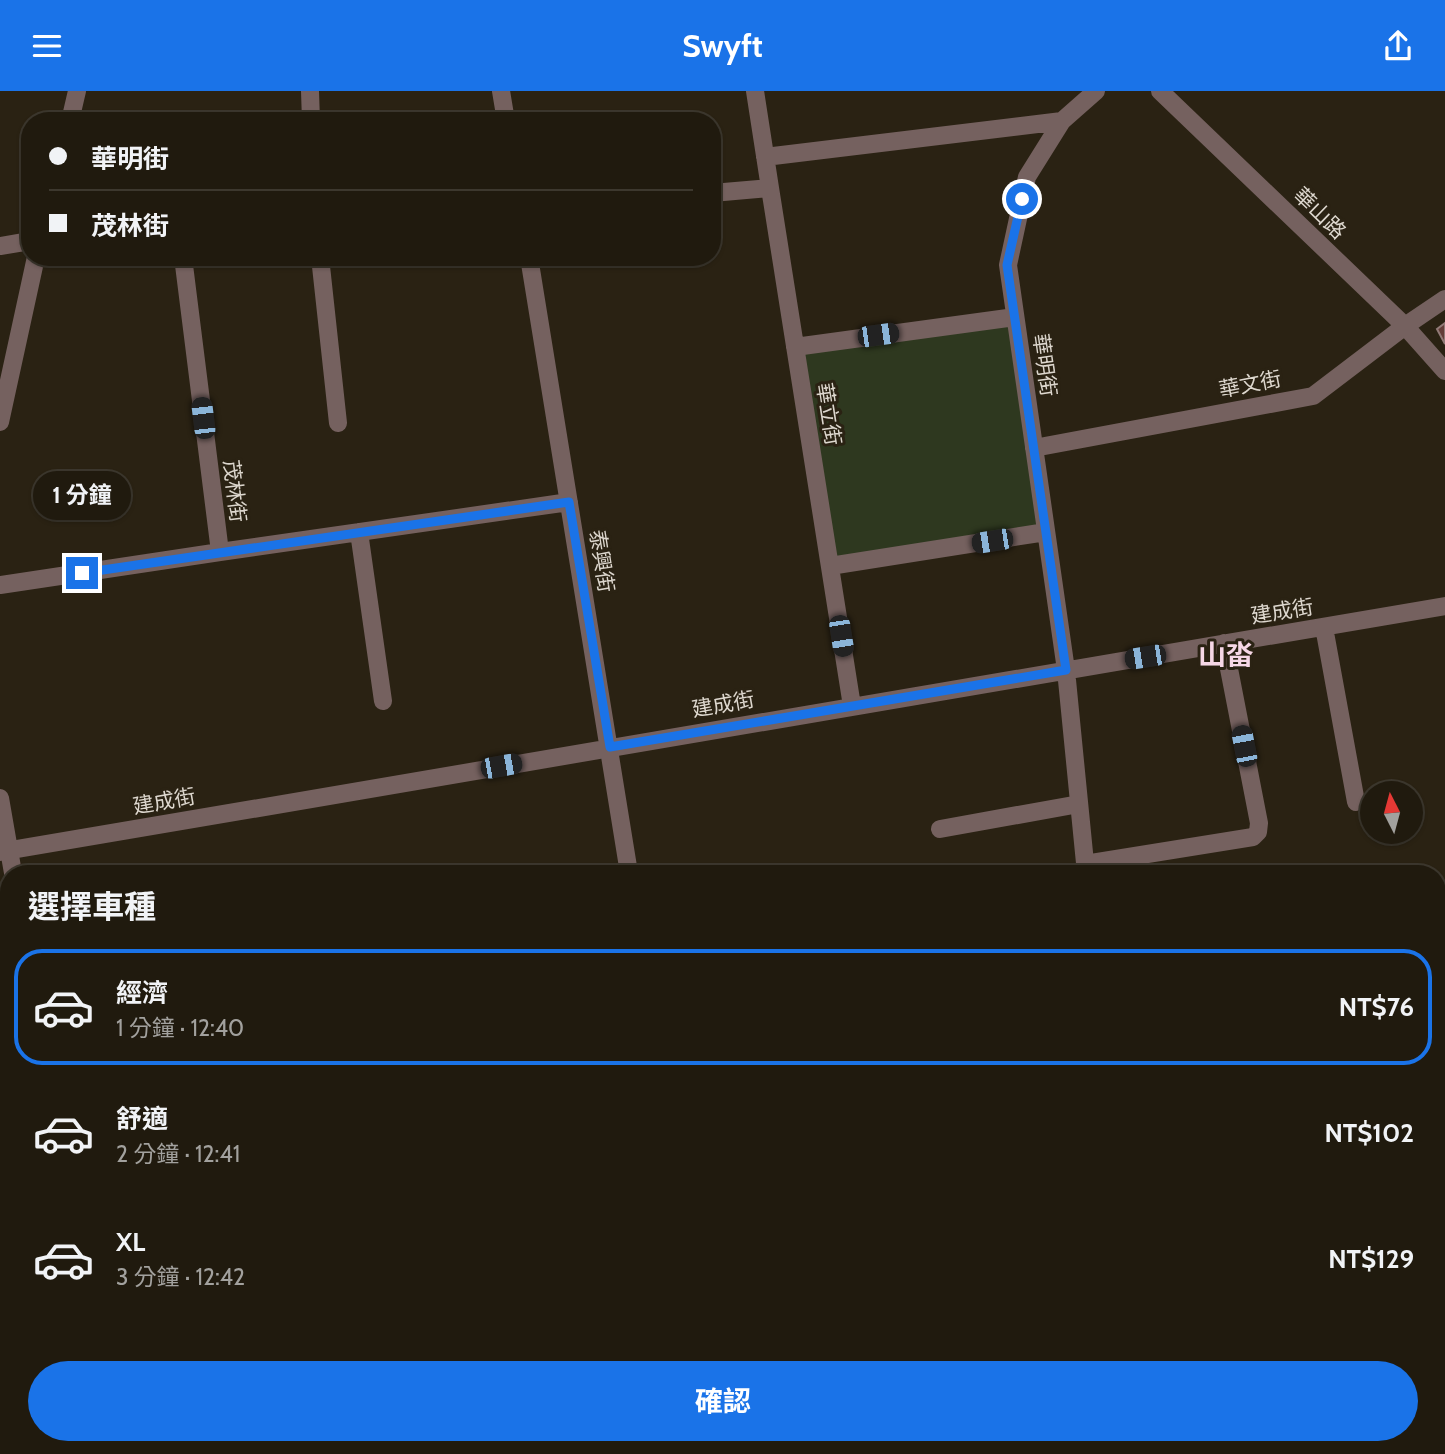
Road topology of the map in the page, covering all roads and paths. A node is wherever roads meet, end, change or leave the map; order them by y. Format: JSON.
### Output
{"nodes":[{"id":1,"x":77,"y":91,"type":"edge"},
{"id":2,"x":310,"y":91,"type":"edge"},
{"id":3,"x":501,"y":91,"type":"edge"},
{"id":4,"x":755,"y":91,"type":"edge"},
{"id":5,"x":1096,"y":91,"type":"edge"},
{"id":6,"x":1160,"y":91,"type":"edge"},
{"id":7,"x":71,"y":112,"type":"edge"},
{"id":8,"x":311,"y":112,"type":"edge"},
{"id":9,"x":504,"y":112,"type":"edge"},
{"id":10,"x":1062,"y":121,"type":"junction"},
{"id":11,"x":765,"y":157,"type":"junction"},
{"id":12,"x":770,"y":188,"type":"junction"},
{"id":13,"x":721,"y":192,"type":"edge"},
{"id":14,"x":21,"y":242,"type":"edge"},
{"id":15,"x":0,"y":246,"type":"edge"},
{"id":16,"x":34,"y":266,"type":"edge"},
{"id":17,"x":184,"y":266,"type":"edge"},
{"id":18,"x":321,"y":266,"type":"edge"},
{"id":19,"x":530,"y":266,"type":"edge"},
{"id":20,"x":1445,"y":299,"type":"edge"},
{"id":21,"x":1015,"y":317,"type":"junction"},
{"id":22,"x":1405,"y":326,"type":"junction"},
{"id":23,"x":795,"y":347,"type":"junction"},
{"id":24,"x":1445,"y":371,"type":"edge"},
{"id":25,"x":0,"y":422,"type":"edge"},
{"id":26,"x":338,"y":423,"type":"dead end"},
{"id":27,"x":1034,"y":448,"type":"junction"},
{"id":28,"x":569,"y":502,"type":"junction"},
{"id":29,"x":359,"y":532,"type":"junction"},
{"id":30,"x":1046,"y":532,"type":"junction"},
{"id":31,"x":220,"y":552,"type":"junction"},
{"id":32,"x":830,"y":566,"type":"junction"},
{"id":33,"x":0,"y":585,"type":"edge"},
{"id":34,"x":1445,"y":606,"type":"edge"},
{"id":35,"x":1324,"y":627,"type":"junction"},
{"id":36,"x":1224,"y":643,"type":"junction"},
{"id":37,"x":1066,"y":670,"type":"junction"},
{"id":38,"x":383,"y":701,"type":"dead end"},
{"id":39,"x":852,"y":706,"type":"junction"},
{"id":40,"x":610,"y":747,"type":"junction"},
{"id":41,"x":0,"y":798,"type":"edge"},
{"id":42,"x":1356,"y":802,"type":"dead end"},
{"id":43,"x":1079,"y":804,"type":"junction"},
{"id":44,"x":940,"y":829,"type":"dead end"},
{"id":45,"x":5,"y":851,"type":"edge"},
{"id":46,"x":628,"y":865,"type":"edge"},
{"id":47,"x":1086,"y":865,"type":"edge"},
{"id":48,"x":1107,"y":865,"type":"edge"}],
"edges":[{"from":1,"to":7,"type":"street"},
{"from":2,"to":8,"type":"street"},
{"from":3,"to":9,"type":"street"},
{"from":4,"to":11,"type":"street","name":"華立街"},
{"from":5,"to":10,"type":"street","name":"華明街"},
{"from":6,"to":22,"type":"street","name":"華山路"},
{"from":10,"to":11,"type":"street"},
{"from":10,"to":21,"type":"street","name":"華明街"},
{"from":11,"to":12,"type":"street","name":"華立街"},
{"from":12,"to":13,"type":"street"},
{"from":12,"to":23,"type":"street","name":"華立街"},
{"from":14,"to":15,"type":"street"},
{"from":16,"to":25,"type":"street"},
{"from":17,"to":31,"type":"street","name":"茂林街"},
{"from":18,"to":26,"type":"street"},
{"from":19,"to":28,"type":"street","name":"泰興街"},
{"from":20,"to":22,"type":"street","name":"華文街"},
{"from":21,"to":23,"type":"street"},
{"from":21,"to":27,"type":"street","name":"華明街"},
{"from":22,"to":24,"type":"street","name":"華山路"},
{"from":22,"to":27,"type":"street","name":"華文街"},
{"from":23,"to":32,"type":"street","name":"華立街"},
{"from":27,"to":30,"type":"street","name":"華明街"},
{"from":28,"to":29,"type":"street"},
{"from":28,"to":40,"type":"street","name":"泰興街"},
{"from":29,"to":31,"type":"street"},
{"from":29,"to":38,"type":"street"},
{"from":30,"to":32,"type":"street"},
{"from":30,"to":37,"type":"street","name":"華明街"},
{"from":31,"to":33,"type":"street","name":"茂林街"},
{"from":32,"to":39,"type":"street","name":"華立街"},
{"from":34,"to":35,"type":"street","name":"建成街"},
{"from":35,"to":36,"type":"street","name":"建成街"},
{"from":35,"to":42,"type":"street"},
{"from":36,"to":37,"type":"street","name":"建成街"},
{"from":36,"to":48,"type":"street"},
{"from":37,"to":39,"type":"street","name":"建成街"},
{"from":37,"to":43,"type":"street","name":"華明街"},
{"from":39,"to":40,"type":"street","name":"建成街"},
{"from":40,"to":45,"type":"street","name":"建成街"},
{"from":40,"to":46,"type":"street","name":"泰興街"},
{"from":41,"to":45,"type":"street"},
{"from":43,"to":44,"type":"street"},
{"from":43,"to":47,"type":"street","name":"華明街"}]}
